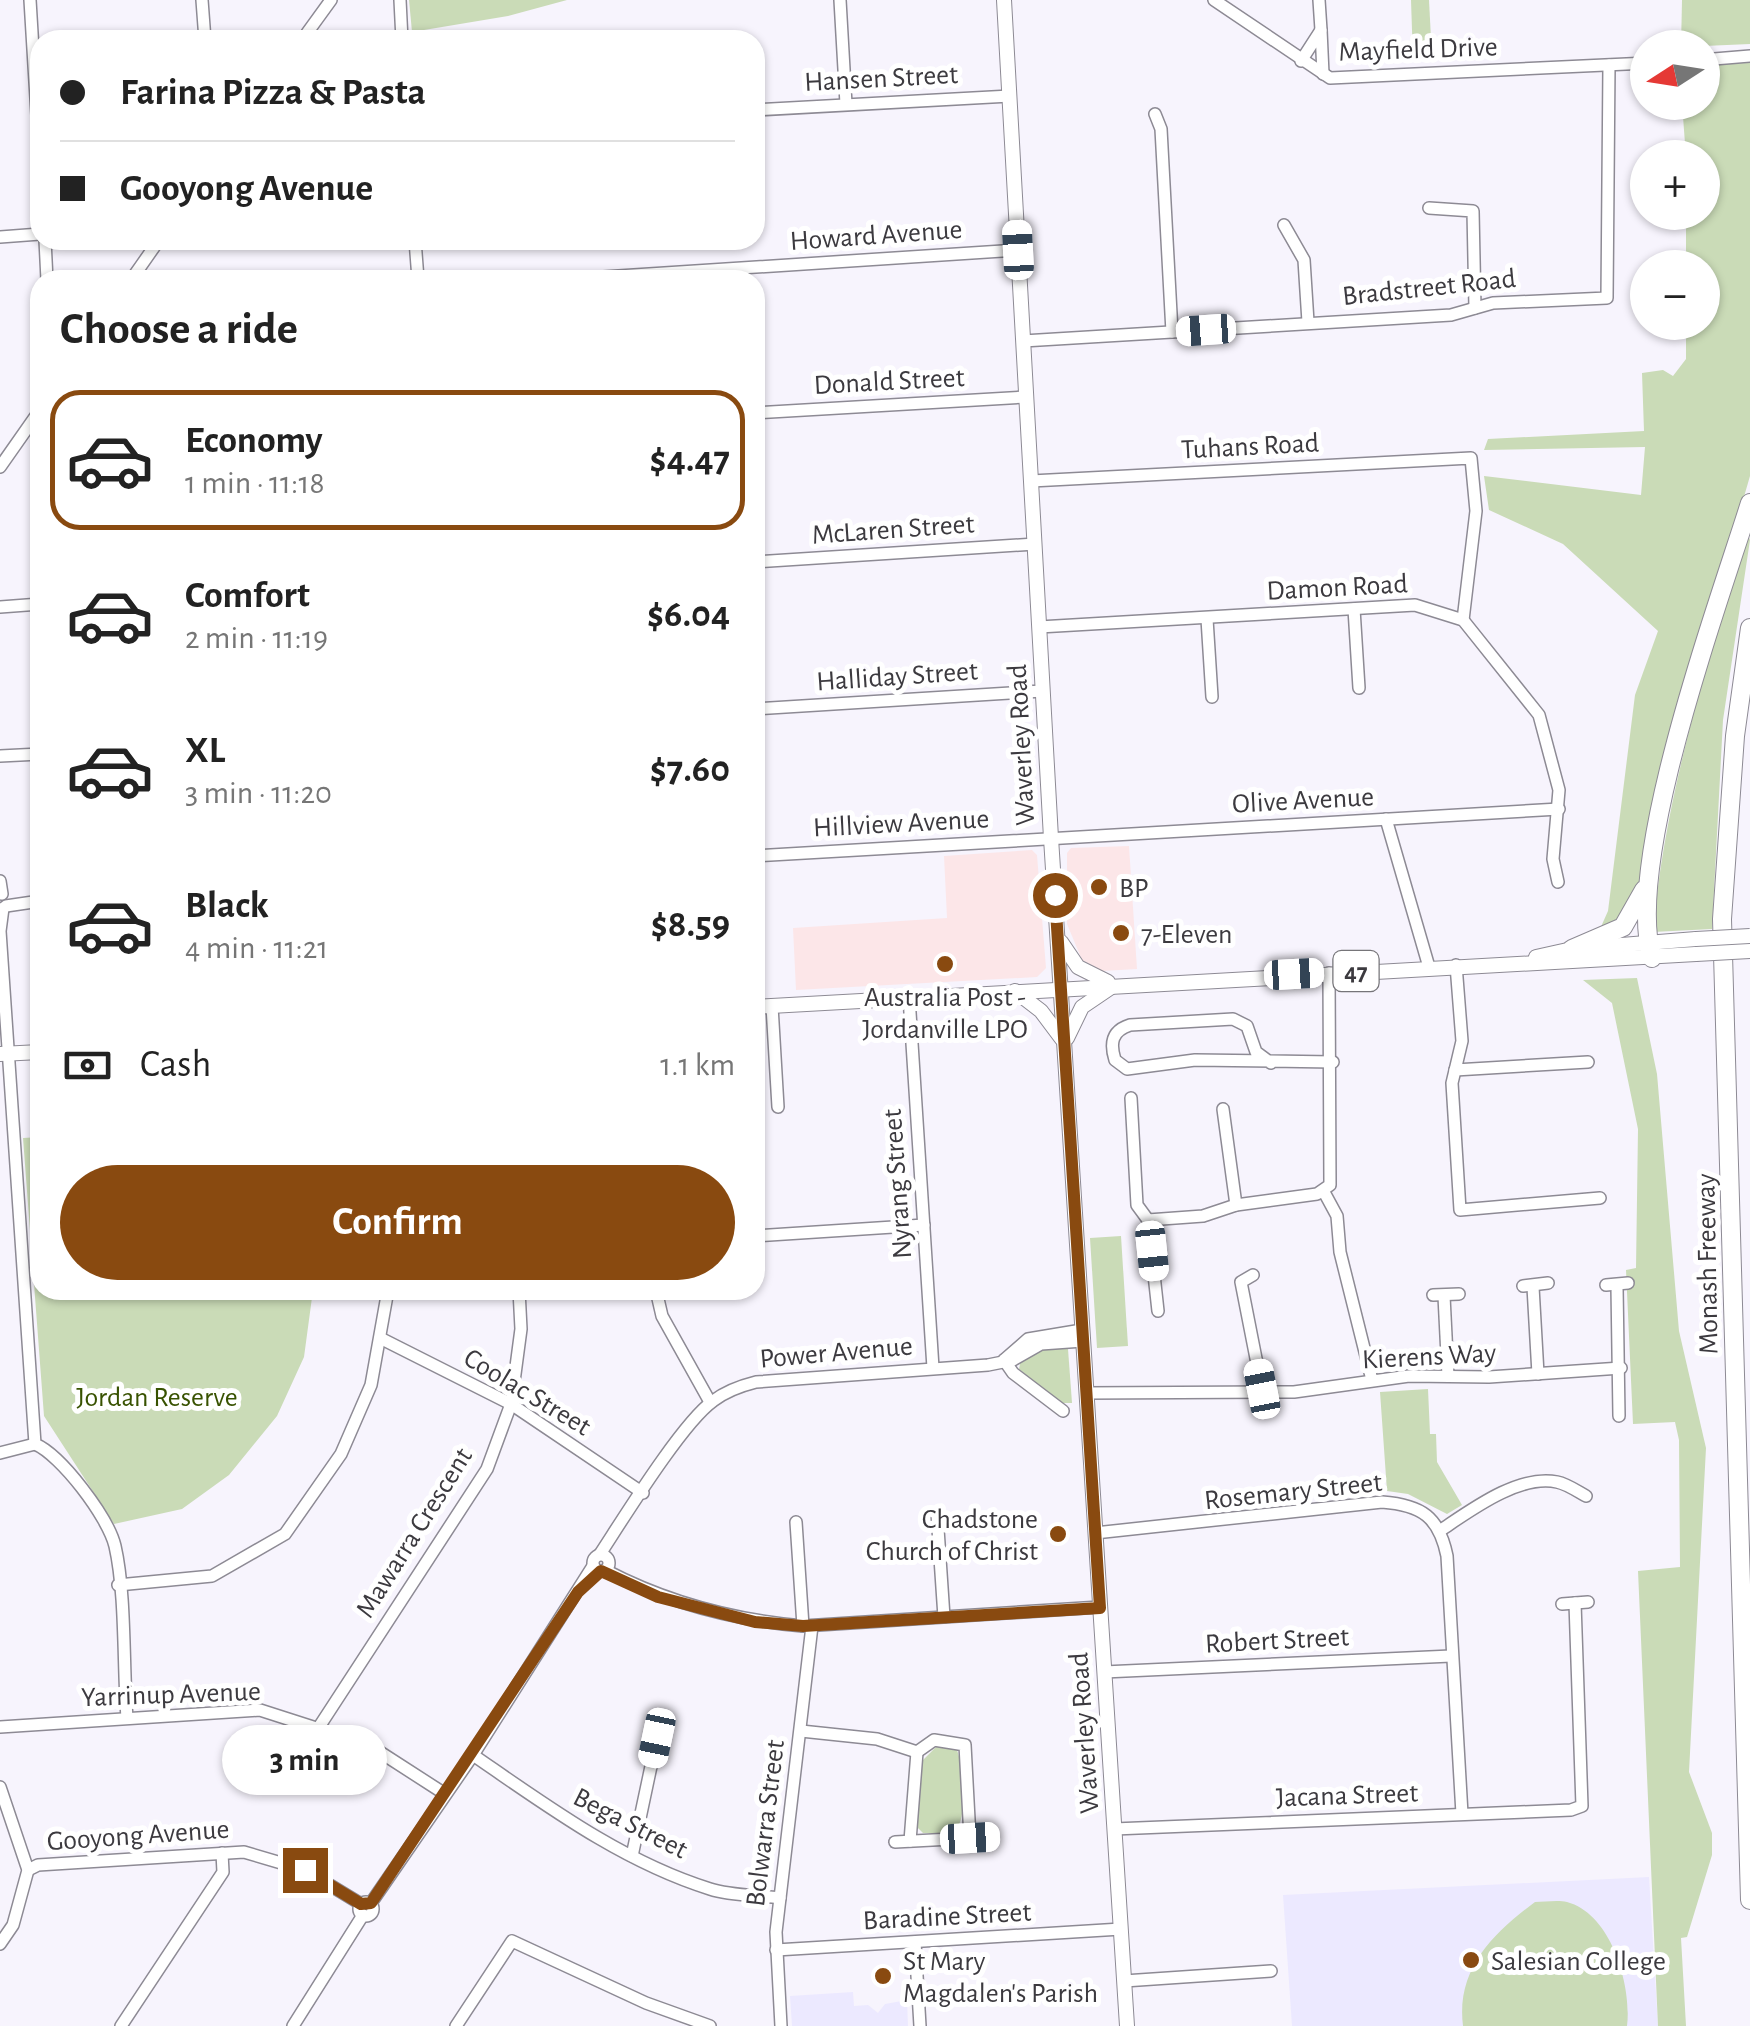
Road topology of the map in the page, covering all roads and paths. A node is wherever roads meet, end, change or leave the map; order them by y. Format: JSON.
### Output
{"nodes":[{"id":1,"x":30,"y":0,"type":"edge"},
{"id":2,"x":202,"y":0,"type":"edge"},
{"id":3,"x":330,"y":0,"type":"edge"},
{"id":4,"x":400,"y":0,"type":"edge"},
{"id":5,"x":840,"y":0,"type":"edge"},
{"id":6,"x":1004,"y":0,"type":"edge"},
{"id":7,"x":1214,"y":0,"type":"edge"},
{"id":8,"x":1319,"y":0,"type":"edge"},
{"id":9,"x":32,"y":30,"type":"edge"},
{"id":10,"x":204,"y":30,"type":"edge"},
{"id":11,"x":309,"y":30,"type":"edge"},
{"id":12,"x":402,"y":30,"type":"edge"},
{"id":13,"x":1321,"y":30,"type":"junction"},
{"id":14,"x":1750,"y":56,"type":"edge"},
{"id":15,"x":1720,"y":58,"type":"edge"},
{"id":16,"x":1301,"y":61,"type":"junction"},
{"id":17,"x":1630,"y":64,"type":"edge"},
{"id":18,"x":1609,"y":66,"type":"junction"},
{"id":19,"x":1323,"y":74,"type":"junction"},
{"id":20,"x":1010,"y":96,"type":"junction"},
{"id":21,"x":846,"y":104,"type":"junction"},
{"id":22,"x":765,"y":109,"type":"edge"},
{"id":23,"x":1155,"y":114,"type":"dead end"},
{"id":24,"x":1429,"y":208,"type":"dead end"},
{"id":25,"x":1284,"y":225,"type":"dead end"},
{"id":26,"x":30,"y":235,"type":"edge"},
{"id":27,"x":0,"y":237,"type":"edge"},
{"id":28,"x":1018,"y":250,"type":"junction"},
{"id":29,"x":711,"y":270,"type":"edge"},
{"id":30,"x":1476,"y":308,"type":"junction"},
{"id":31,"x":1308,"y":322,"type":"junction"},
{"id":32,"x":1172,"y":332,"type":"junction"},
{"id":33,"x":1023,"y":341,"type":"junction"},
{"id":34,"x":1026,"y":397,"type":"junction"},
{"id":35,"x":765,"y":412,"type":"edge"},
{"id":36,"x":30,"y":424,"type":"edge"},
{"id":37,"x":0,"y":467,"type":"edge"},
{"id":38,"x":1031,"y":481,"type":"junction"},
{"id":39,"x":1750,"y":503,"type":"edge"},
{"id":40,"x":1035,"y":544,"type":"junction"},
{"id":41,"x":765,"y":561,"type":"edge"},
{"id":42,"x":30,"y":605,"type":"edge"},
{"id":43,"x":0,"y":607,"type":"edge"},
{"id":44,"x":1354,"y":609,"type":"junction"},
{"id":45,"x":1207,"y":618,"type":"junction"},
{"id":46,"x":1463,"y":620,"type":"junction"},
{"id":47,"x":1039,"y":627,"type":"junction"},
{"id":48,"x":1750,"y":628,"type":"edge"},
{"id":49,"x":1359,"y":688,"type":"dead end"},
{"id":50,"x":1042,"y":691,"type":"junction"},
{"id":51,"x":1212,"y":697,"type":"dead end"},
{"id":52,"x":765,"y":708,"type":"edge"},
{"id":53,"x":30,"y":754,"type":"edge"},
{"id":54,"x":0,"y":756,"type":"edge"},
{"id":55,"x":1559,"y":809,"type":"junction"},
{"id":56,"x":1386,"y":819,"type":"junction"},
{"id":57,"x":1050,"y":838,"type":"junction"},
{"id":58,"x":765,"y":855,"type":"edge"},
{"id":59,"x":1651,"y":871,"type":"junction"},
{"id":60,"x":1558,"y":882,"type":"dead end"},
{"id":61,"x":2,"y":898,"type":"edge"},
{"id":62,"x":30,"y":902,"type":"edge"},
{"id":63,"x":0,"y":930,"type":"edge"},
{"id":64,"x":1750,"y":936,"type":"edge"},
{"id":65,"x":1058,"y":938,"type":"junction"},
{"id":66,"x":1696,"y":947,"type":"junction"},
{"id":67,"x":1572,"y":949,"type":"junction"},
{"id":68,"x":1650,"y":950,"type":"junction"},
{"id":69,"x":1750,"y":951,"type":"edge"},
{"id":70,"x":1521,"y":962,"type":"junction"},
{"id":71,"x":1456,"y":965,"type":"junction"},
{"id":72,"x":1429,"y":967,"type":"junction"},
{"id":73,"x":1329,"y":973,"type":"junction"},
{"id":74,"x":1114,"y":985,"type":"junction"},
{"id":75,"x":1061,"y":988,"type":"junction"},
{"id":76,"x":1014,"y":991,"type":"junction"},
{"id":77,"x":909,"y":998,"type":"junction"},
{"id":78,"x":765,"y":1006,"type":"edge"},
{"id":79,"x":772,"y":1006,"type":"junction"},
{"id":80,"x":1064,"y":1044,"type":"junction"},
{"id":81,"x":30,"y":1053,"type":"edge"},
{"id":82,"x":5,"y":1054,"type":"edge"},
{"id":83,"x":1333,"y":1062,"type":"junction"},
{"id":84,"x":1588,"y":1062,"type":"dead end"},
{"id":85,"x":1270,"y":1063,"type":"junction"},
{"id":86,"x":1455,"y":1070,"type":"junction"},
{"id":87,"x":1129,"y":1098,"type":"dead end"},
{"id":88,"x":778,"y":1107,"type":"dead end"},
{"id":89,"x":1223,"y":1109,"type":"dead end"},
{"id":90,"x":1324,"y":1192,"type":"junction"},
{"id":91,"x":1600,"y":1198,"type":"dead end"},
{"id":92,"x":1236,"y":1205,"type":"junction"},
{"id":93,"x":1148,"y":1220,"type":"junction"},
{"id":94,"x":924,"y":1225,"type":"junction"},
{"id":95,"x":765,"y":1235,"type":"edge"},
{"id":96,"x":1253,"y":1275,"type":"dead end"},
{"id":97,"x":1548,"y":1283,"type":"dead end"},
{"id":98,"x":1617,"y":1285,"type":"dead end"},
{"id":99,"x":1459,"y":1294,"type":"dead end"},
{"id":100,"x":387,"y":1300,"type":"edge"},
{"id":101,"x":520,"y":1300,"type":"edge"},
{"id":102,"x":658,"y":1300,"type":"edge"},
{"id":103,"x":1157,"y":1312,"type":"dead end"},
{"id":104,"x":1082,"y":1336,"type":"junction"},
{"id":105,"x":382,"y":1338,"type":"junction"},
{"id":106,"x":1004,"y":1360,"type":"junction"},
{"id":107,"x":933,"y":1368,"type":"junction"},
{"id":108,"x":1620,"y":1368,"type":"junction"},
{"id":109,"x":1538,"y":1374,"type":"junction"},
{"id":110,"x":1448,"y":1376,"type":"junction"},
{"id":111,"x":1372,"y":1380,"type":"junction"},
{"id":112,"x":1262,"y":1389,"type":"junction"},
{"id":113,"x":1086,"y":1397,"type":"junction"},
{"id":114,"x":710,"y":1402,"type":"junction"},
{"id":115,"x":511,"y":1404,"type":"junction"},
{"id":116,"x":1063,"y":1411,"type":"dead end"},
{"id":117,"x":1619,"y":1416,"type":"dead end"},
{"id":118,"x":35,"y":1444,"type":"junction"},
{"id":119,"x":0,"y":1454,"type":"edge"},
{"id":120,"x":643,"y":1493,"type":"junction"},
{"id":121,"x":1586,"y":1496,"type":"dead end"},
{"id":122,"x":937,"y":1514,"type":"dead end"},
{"id":123,"x":796,"y":1522,"type":"dead end"},
{"id":124,"x":1442,"y":1530,"type":"junction"},
{"id":125,"x":1096,"y":1533,"type":"junction"},
{"id":126,"x":603,"y":1564,"type":"junction"},
{"id":127,"x":118,"y":1585,"type":"junction"},
{"id":128,"x":1575,"y":1603,"type":"dead end"},
{"id":129,"x":1100,"y":1608,"type":"junction"},
{"id":130,"x":944,"y":1617,"type":"junction"},
{"id":131,"x":808,"y":1626,"type":"junction"},
{"id":132,"x":1451,"y":1656,"type":"junction"},
{"id":133,"x":1104,"y":1672,"type":"junction"},
{"id":134,"x":127,"y":1718,"type":"junction"},
{"id":135,"x":319,"y":1727,"type":"junction"},
{"id":136,"x":0,"y":1728,"type":"edge"},
{"id":137,"x":801,"y":1731,"type":"junction"},
{"id":138,"x":657,"y":1738,"type":"dead end"},
{"id":139,"x":917,"y":1752,"type":"junction"},
{"id":140,"x":473,"y":1755,"type":"junction"},
{"id":141,"x":0,"y":1787,"type":"edge"},
{"id":142,"x":445,"y":1794,"type":"junction"},
{"id":143,"x":1462,"y":1814,"type":"junction"},
{"id":144,"x":1114,"y":1829,"type":"junction"},
{"id":145,"x":992,"y":1837,"type":"dead end"},
{"id":146,"x":970,"y":1838,"type":"junction"},
{"id":147,"x":910,"y":1841,"type":"junction"},
{"id":148,"x":895,"y":1842,"type":"dead end"},
{"id":149,"x":222,"y":1853,"type":"junction"},
{"id":150,"x":632,"y":1856,"type":"junction"},
{"id":151,"x":28,"y":1870,"type":"junction"},
{"id":152,"x":780,"y":1898,"type":"junction"},
{"id":153,"x":1750,"y":1900,"type":"edge"},
{"id":154,"x":365,"y":1908,"type":"junction"},
{"id":155,"x":1120,"y":1929,"type":"junction"},
{"id":156,"x":915,"y":1942,"type":"junction"},
{"id":157,"x":0,"y":1944,"type":"edge"},
{"id":158,"x":776,"y":1950,"type":"junction"},
{"id":159,"x":1271,"y":1971,"type":"dead end"},
{"id":160,"x":1124,"y":1981,"type":"junction"},
{"id":161,"x":122,"y":2026,"type":"edge"},
{"id":162,"x":293,"y":2026,"type":"edge"},
{"id":163,"x":456,"y":2026,"type":"edge"},
{"id":164,"x":710,"y":2026,"type":"edge"},
{"id":165,"x":781,"y":2026,"type":"edge"},
{"id":166,"x":920,"y":2026,"type":"edge"},
{"id":167,"x":1127,"y":2026,"type":"edge"}],
"edges":[{"from":1,"to":9,"type":"street"},
{"from":2,"to":10,"type":"street"},
{"from":3,"to":11,"type":"street"},
{"from":4,"to":12,"type":"street"},
{"from":5,"to":21,"type":"street"},
{"from":6,"to":20,"type":"main road","name":"Waverley Road"},
{"from":7,"to":16,"type":"street","name":"Mayfield Drive"},
{"from":8,"to":13,"type":"street"},
{"from":13,"to":16,"type":"street"},
{"from":13,"to":19,"type":"street"},
{"from":14,"to":15,"type":"street"},
{"from":16,"to":19,"type":"street","name":"Mayfield Drive"},
{"from":17,"to":18,"type":"street","name":"Mayfield Drive"},
{"from":18,"to":19,"type":"street","name":"Mayfield Drive"},
{"from":18,"to":30,"type":"street","name":"Bradstreet Road"},
{"from":20,"to":21,"type":"street","name":"Hansen Street"},
{"from":20,"to":28,"type":"main road","name":"Waverley Road"},
{"from":21,"to":22,"type":"street","name":"Hansen Street"},
{"from":23,"to":32,"type":"street"},
{"from":24,"to":30,"type":"street"},
{"from":25,"to":31,"type":"street"},
{"from":26,"to":27,"type":"street"},
{"from":28,"to":29,"type":"street","name":"Howard Avenue"},
{"from":28,"to":33,"type":"main road","name":"Waverley Road"},
{"from":30,"to":31,"type":"street","name":"Bradstreet Road"},
{"from":31,"to":32,"type":"street","name":"Bradstreet Road"},
{"from":32,"to":33,"type":"street","name":"Bradstreet Road"},
{"from":33,"to":34,"type":"main road","name":"Waverley Road"},
{"from":34,"to":35,"type":"street","name":"Donald Street"},
{"from":34,"to":38,"type":"main road","name":"Waverley Road"},
{"from":36,"to":37,"type":"street"},
{"from":38,"to":40,"type":"main road","name":"Waverley Road"},
{"from":38,"to":46,"type":"street","name":"Tuhans Road"},
{"from":39,"to":59,"type":"highway"},
{"from":40,"to":41,"type":"street","name":"McLaren Street"},
{"from":40,"to":47,"type":"main road","name":"Waverley Road"},
{"from":42,"to":43,"type":"street"},
{"from":44,"to":45,"type":"street","name":"Damon Road"},
{"from":44,"to":46,"type":"street","name":"Damon Road"},
{"from":44,"to":49,"type":"street"},
{"from":45,"to":47,"type":"street","name":"Damon Road"},
{"from":45,"to":51,"type":"street"},
{"from":46,"to":55,"type":"street"},
{"from":47,"to":50,"type":"main road","name":"Waverley Road"},
{"from":48,"to":153,"type":"highway","name":"Monash Freeway"},
{"from":50,"to":52,"type":"street","name":"Halliday Street"},
{"from":50,"to":57,"type":"main road","name":"Waverley Road"},
{"from":53,"to":54,"type":"street"},
{"from":55,"to":56,"type":"street","name":"Olive Avenue"},
{"from":55,"to":60,"type":"street"},
{"from":56,"to":57,"type":"street","name":"Olive Avenue"},
{"from":56,"to":72,"type":"street"},
{"from":57,"to":58,"type":"street","name":"Hillview Avenue"},
{"from":57,"to":65,"type":"main road","name":"Waverley Road"},
{"from":59,"to":67,"type":"highway"},
{"from":59,"to":68,"type":"highway"},
{"from":61,"to":62,"type":"street"},
{"from":61,"to":63,"type":"street"},
{"from":63,"to":82,"type":"street"},
{"from":64,"to":66,"type":"main road","number":"47","bridge":true},
{"from":65,"to":74,"type":"main road"},
{"from":65,"to":75,"type":"main road","name":"Waverley Road"},
{"from":66,"to":68,"type":"main road","number":"47"},
{"from":66,"to":69,"type":"main road","number":"47","bridge":true},
{"from":67,"to":68,"type":"main road","number":"47"},
{"from":67,"to":70,"type":"main road","number":"47"},
{"from":68,"to":70,"type":"main road","number":"47"},
{"from":70,"to":71,"type":"main road","number":"47"},
{"from":71,"to":72,"type":"main road","number":"47"},
{"from":71,"to":86,"type":"street"},
{"from":72,"to":73,"type":"main road","number":"47"},
{"from":73,"to":74,"type":"main road","number":"47"},
{"from":73,"to":83,"type":"street"},
{"from":74,"to":75,"type":"main road","number":"47"},
{"from":74,"to":80,"type":"main road"},
{"from":75,"to":76,"type":"main road","number":"47"},
{"from":75,"to":80,"type":"main road","name":"Waverley Road"},
{"from":76,"to":77,"type":"main road","number":"47"},
{"from":76,"to":80,"type":"main road"},
{"from":77,"to":79,"type":"main road","number":"47"},
{"from":77,"to":94,"type":"street","name":"Nyrang Street"},
{"from":78,"to":79,"type":"main road","number":"47"},
{"from":79,"to":88,"type":"street"},
{"from":80,"to":104,"type":"main road","name":"Waverley Road"},
{"from":81,"to":82,"type":"main road"},
{"from":82,"to":118,"type":"street"},
{"from":83,"to":85,"type":"street"},
{"from":83,"to":90,"type":"street"},
{"from":84,"to":86,"type":"street"},
{"from":85,"to":85,"type":"street"},
{"from":86,"to":91,"type":"street"},
{"from":87,"to":93,"type":"street"},
{"from":89,"to":92,"type":"street"},
{"from":90,"to":92,"type":"street"},
{"from":90,"to":111,"type":"street"},
{"from":92,"to":93,"type":"street"},
{"from":93,"to":103,"type":"street"},
{"from":94,"to":95,"type":"street"},
{"from":94,"to":107,"type":"street","name":"Nyrang Street"},
{"from":96,"to":112,"type":"street"},
{"from":97,"to":109,"type":"street"},
{"from":98,"to":108,"type":"street"},
{"from":99,"to":110,"type":"street"},
{"from":100,"to":105,"type":"street"},
{"from":101,"to":115,"type":"street","name":"Mawarra Crescent"},
{"from":102,"to":114,"type":"street"},
{"from":104,"to":106,"type":"street","name":"Power Avenue"},
{"from":104,"to":113,"type":"main road","name":"Waverley Road"},
{"from":105,"to":115,"type":"street","name":"Coolac Street"},
{"from":105,"to":127,"type":"street"},
{"from":106,"to":107,"type":"street","name":"Power Avenue"},
{"from":106,"to":116,"type":"street"},
{"from":107,"to":114,"type":"street","name":"Power Avenue"},
{"from":108,"to":109,"type":"street","name":"Kierens Way"},
{"from":108,"to":117,"type":"street"},
{"from":109,"to":110,"type":"street","name":"Kierens Way"},
{"from":110,"to":111,"type":"street","name":"Kierens Way"},
{"from":111,"to":112,"type":"street","name":"Kierens Way"},
{"from":112,"to":113,"type":"street","name":"Kierens Way"},
{"from":113,"to":125,"type":"main road","name":"Waverley Road"},
{"from":114,"to":120,"type":"street"},
{"from":115,"to":120,"type":"street","name":"Coolac Street"},
{"from":115,"to":135,"type":"street","name":"Mawarra Crescent"},
{"from":118,"to":119,"type":"street"},
{"from":118,"to":127,"type":"street"},
{"from":120,"to":126,"type":"street"},
{"from":121,"to":124,"type":"street"},
{"from":122,"to":130,"type":"street"},
{"from":123,"to":131,"type":"street","name":"Bolwarra Street"},
{"from":124,"to":125,"type":"street","name":"Rosemary Street"},
{"from":124,"to":132,"type":"street"},
{"from":125,"to":129,"type":"main road","name":"Waverley Road"},
{"from":126,"to":131,"type":"street"},
{"from":126,"to":140,"type":"street"},
{"from":127,"to":134,"type":"street"},
{"from":128,"to":143,"type":"street","name":"Jacana Street"},
{"from":129,"to":130,"type":"street"},
{"from":129,"to":133,"type":"main road","name":"Waverley Road"},
{"from":130,"to":131,"type":"street"},
{"from":131,"to":137,"type":"street","name":"Bolwarra Street"},
{"from":132,"to":133,"type":"street","name":"Robert Street"},
{"from":132,"to":143,"type":"street"},
{"from":133,"to":144,"type":"main road","name":"Waverley Road"},
{"from":134,"to":135,"type":"street","name":"Yarrinup Avenue"},
{"from":134,"to":136,"type":"street","name":"Yarrinup Avenue"},
{"from":135,"to":142,"type":"street","name":"Yarrinup Avenue"},
{"from":137,"to":139,"type":"street"},
{"from":137,"to":152,"type":"street","name":"Bolwarra Street"},
{"from":138,"to":150,"type":"street"},
{"from":139,"to":146,"type":"street"},
{"from":139,"to":147,"type":"street"},
{"from":140,"to":142,"type":"street"},
{"from":140,"to":150,"type":"street","name":"Bega Street"},
{"from":141,"to":151,"type":"street"},
{"from":142,"to":154,"type":"street"},
{"from":143,"to":144,"type":"street","name":"Jacana Street"},
{"from":144,"to":155,"type":"main road","name":"Waverley Road"},
{"from":145,"to":146,"type":"street"},
{"from":146,"to":147,"type":"street"},
{"from":147,"to":148,"type":"street"},
{"from":149,"to":151,"type":"street","name":"Gooyong Avenue"},
{"from":149,"to":154,"type":"street","name":"Gooyong Avenue"},
{"from":149,"to":161,"type":"street"},
{"from":150,"to":152,"type":"street","name":"Bega Street"},
{"from":151,"to":157,"type":"street"},
{"from":152,"to":158,"type":"street","name":"Bolwarra Street"},
{"from":154,"to":162,"type":"street"},
{"from":155,"to":156,"type":"street","name":"Baradine Street"},
{"from":155,"to":160,"type":"main road","name":"Waverley Road"},
{"from":156,"to":158,"type":"street","name":"Baradine Street"},
{"from":156,"to":166,"type":"street"},
{"from":158,"to":165,"type":"street","name":"Bolwarra Street"},
{"from":159,"to":160,"type":"street"},
{"from":160,"to":167,"type":"main road","name":"Waverley Road"},
{"from":163,"to":164,"type":"street"}]}
